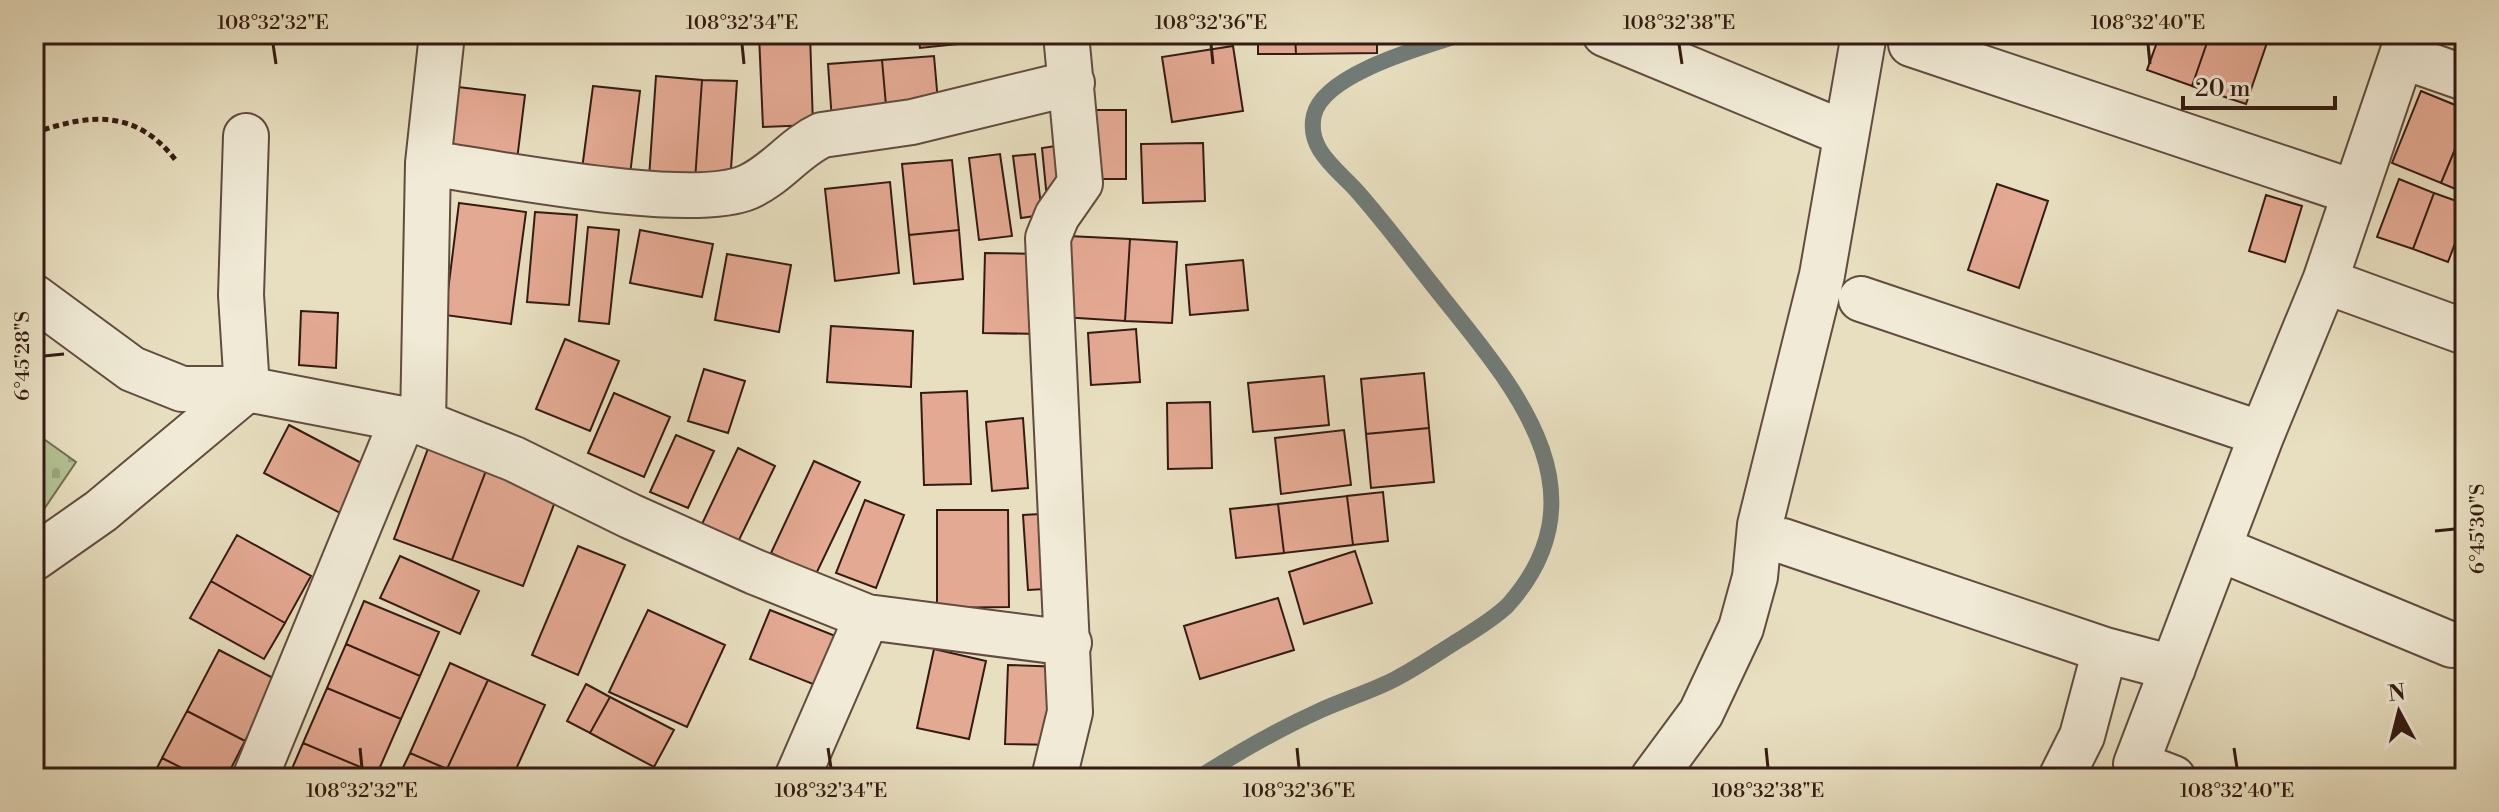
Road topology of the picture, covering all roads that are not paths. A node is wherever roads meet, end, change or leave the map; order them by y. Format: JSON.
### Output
{"nodes":[{"id":1,"x":442,"y":34,"type":"edge"},
{"id":2,"x":1066,"y":34,"type":"edge"},
{"id":3,"x":1605,"y":34,"type":"edge"},
{"id":4,"x":1864,"y":34,"type":"edge"},
{"id":5,"x":1911,"y":44,"type":"dead end"},
{"id":6,"x":2406,"y":45,"type":"edge"},
{"id":7,"x":2465,"y":78,"type":"edge"},
{"id":8,"x":1072,"y":83,"type":"junction"},
{"id":9,"x":1846,"y":134,"type":"junction"},
{"id":10,"x":246,"y":136,"type":"dead end"},
{"id":11,"x":428,"y":163,"type":"junction"},
{"id":12,"x":2353,"y":192,"type":"junction"},
{"id":13,"x":2325,"y":281,"type":"junction"},
{"id":14,"x":34,"y":297,"type":"edge"},
{"id":15,"x":1861,"y":299,"type":"dead end"},
{"id":16,"x":2465,"y":332,"type":"edge"},
{"id":17,"x":247,"y":389,"type":"junction"},
{"id":18,"x":412,"y":422,"type":"junction"},
{"id":19,"x":2262,"y":434,"type":"junction"},
{"id":20,"x":1783,"y":541,"type":"dead end"},
{"id":21,"x":2220,"y":549,"type":"junction"},
{"id":22,"x":34,"y":558,"type":"edge"},
{"id":23,"x":867,"y":617,"type":"junction"},
{"id":24,"x":1069,"y":643,"type":"junction"},
{"id":25,"x":2452,"y":645,"type":"dead end"},
{"id":26,"x":2105,"y":650,"type":"junction"},
{"id":27,"x":2173,"y":668,"type":"junction"},
{"id":28,"x":2082,"y":736,"type":"junction"},
{"id":29,"x":2155,"y":771,"type":"edge"},
{"id":30,"x":255,"y":778,"type":"edge"},
{"id":31,"x":797,"y":778,"type":"edge"},
{"id":32,"x":1054,"y":778,"type":"edge"},
{"id":33,"x":1653,"y":778,"type":"edge"},
{"id":34,"x":2061,"y":778,"type":"edge"}],
"edges":[{"from":1,"to":11,"type":"street"},
{"from":2,"to":8,"type":"street"},
{"from":3,"to":9,"type":"street"},
{"from":4,"to":9,"type":"street"},
{"from":5,"to":12,"type":"street"},
{"from":6,"to":7,"type":"street"},
{"from":6,"to":12,"type":"street"},
{"from":8,"to":11,"type":"street"},
{"from":8,"to":24,"type":"street"},
{"from":9,"to":33,"type":"street"},
{"from":10,"to":17,"type":"street"},
{"from":11,"to":18,"type":"street"},
{"from":12,"to":13,"type":"street"},
{"from":13,"to":16,"type":"street"},
{"from":13,"to":19,"type":"street"},
{"from":14,"to":17,"type":"street"},
{"from":15,"to":19,"type":"street"},
{"from":17,"to":18,"type":"street"},
{"from":17,"to":22,"type":"street"},
{"from":18,"to":23,"type":"street"},
{"from":18,"to":30,"type":"street"},
{"from":19,"to":21,"type":"street"},
{"from":20,"to":26,"type":"street"},
{"from":21,"to":25,"type":"street"},
{"from":21,"to":27,"type":"street"},
{"from":23,"to":24,"type":"street"},
{"from":23,"to":31,"type":"street"},
{"from":24,"to":32,"type":"street"},
{"from":26,"to":27,"type":"street"},
{"from":26,"to":28,"type":"street"},
{"from":27,"to":29,"type":"street"},
{"from":28,"to":29,"type":"street"},
{"from":28,"to":34,"type":"street"}]}
